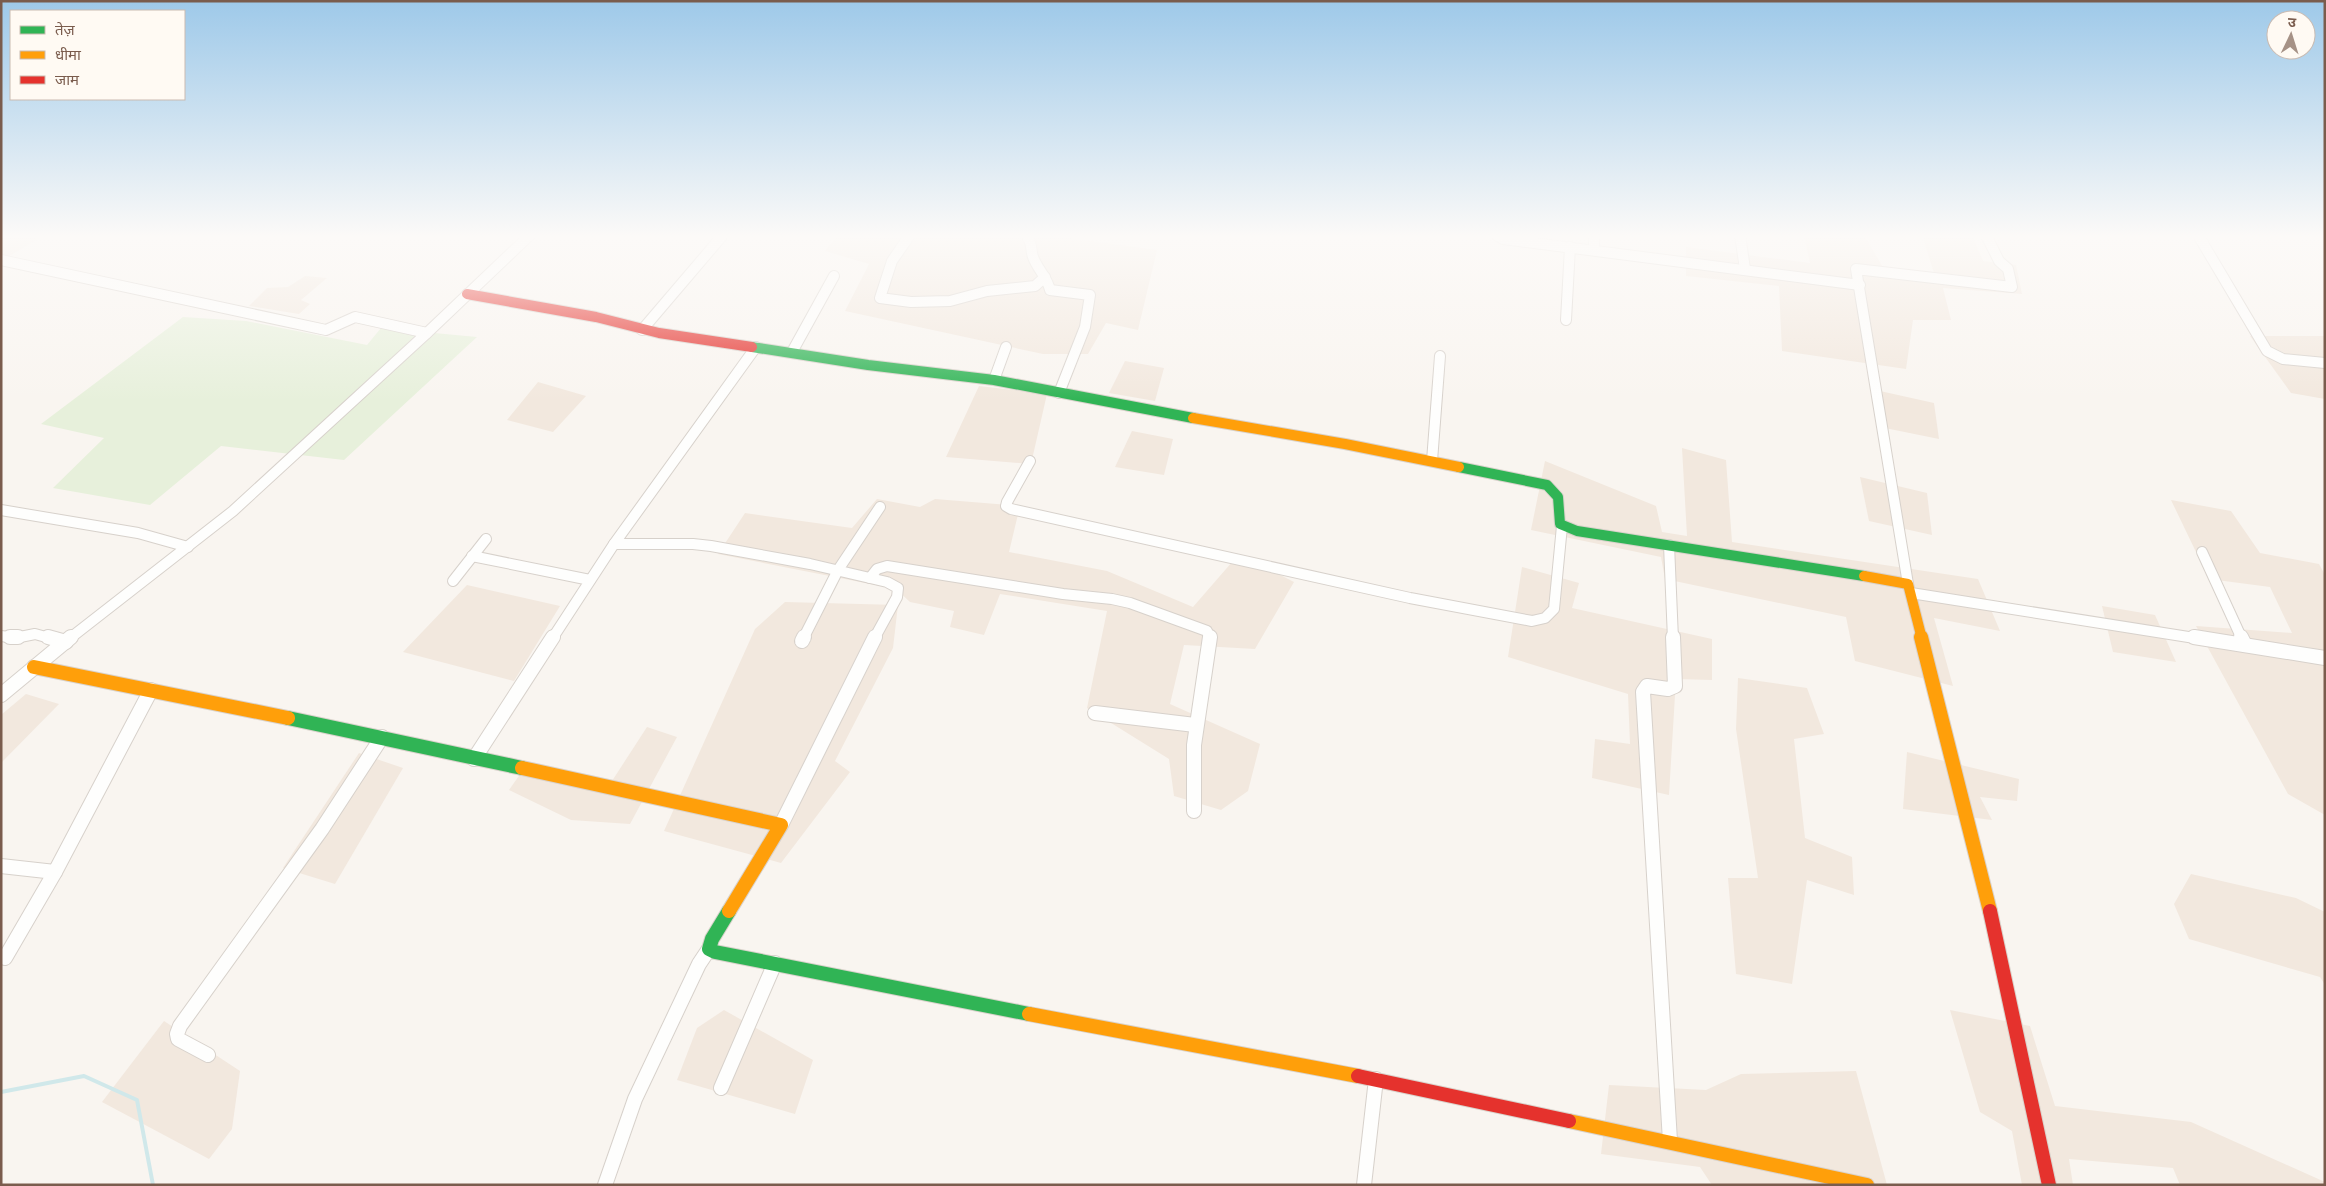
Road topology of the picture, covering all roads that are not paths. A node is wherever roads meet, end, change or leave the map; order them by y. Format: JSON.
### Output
{"nodes":[{"id":1,"x":142,"y":290,"type":"edge"},
{"id":2,"x":472,"y":290,"type":"edge"},
{"id":3,"x":676,"y":290,"type":"edge"},
{"id":4,"x":826,"y":290,"type":"edge"},
{"id":5,"x":881,"y":290,"type":"edge"},
{"id":6,"x":994,"y":290,"type":"edge"},
{"id":7,"x":1052,"y":290,"type":"edge"},
{"id":8,"x":1568,"y":290,"type":"edge"},
{"id":9,"x":1861,"y":290,"type":"edge"},
{"id":10,"x":2231,"y":290,"type":"edge"},
{"id":11,"x":468,"y":294,"type":"junction"},
{"id":12,"x":1566,"y":320,"type":"dead end"},
{"id":13,"x":642,"y":330,"type":"junction"},
{"id":14,"x":427,"y":333,"type":"junction"},
{"id":15,"x":756,"y":347,"type":"junction"},
{"id":16,"x":1006,"y":347,"type":"dead end"},
{"id":17,"x":792,"y":352,"type":"junction"},
{"id":18,"x":1440,"y":356,"type":"dead end"},
{"id":19,"x":2325,"y":363,"type":"edge"},
{"id":20,"x":994,"y":380,"type":"junction"},
{"id":21,"x":1060,"y":393,"type":"junction"},
{"id":22,"x":1030,"y":461,"type":"dead end"},
{"id":23,"x":1432,"y":461,"type":"junction"},
{"id":24,"x":880,"y":507,"type":"dead end"},
{"id":25,"x":1,"y":510,"type":"edge"},
{"id":26,"x":1562,"y":526,"type":"junction"},
{"id":27,"x":486,"y":539,"type":"dead end"},
{"id":28,"x":614,"y":544,"type":"junction"},
{"id":29,"x":1669,"y":545,"type":"junction"},
{"id":30,"x":188,"y":547,"type":"junction"},
{"id":31,"x":2202,"y":552,"type":"dead end"},
{"id":32,"x":472,"y":556,"type":"junction"},
{"id":33,"x":838,"y":570,"type":"junction"},
{"id":34,"x":870,"y":578,"type":"junction"},
{"id":35,"x":590,"y":580,"type":"junction"},
{"id":36,"x":453,"y":581,"type":"dead end"},
{"id":37,"x":1909,"y":588,"type":"junction"},
{"id":38,"x":1,"y":636,"type":"edge"},
{"id":39,"x":66,"y":642,"type":"junction"},
{"id":40,"x":802,"y":642,"type":"dead end"},
{"id":41,"x":2245,"y":645,"type":"junction"},
{"id":42,"x":2325,"y":658,"type":"edge"},
{"id":43,"x":34,"y":667,"type":"junction"},
{"id":44,"x":151,"y":690,"type":"junction"},
{"id":45,"x":1,"y":695,"type":"edge"},
{"id":46,"x":1095,"y":713,"type":"dead end"},
{"id":47,"x":1195,"y":725,"type":"junction"},
{"id":48,"x":382,"y":737,"type":"junction"},
{"id":49,"x":474,"y":759,"type":"junction"},
{"id":50,"x":1194,"y":811,"type":"dead end"},
{"id":51,"x":782,"y":825,"type":"junction"},
{"id":52,"x":1,"y":866,"type":"edge"},
{"id":53,"x":55,"y":872,"type":"junction"},
{"id":54,"x":709,"y":949,"type":"junction"},
{"id":55,"x":5,"y":958,"type":"dead end"},
{"id":56,"x":775,"y":963,"type":"junction"},
{"id":57,"x":208,"y":1055,"type":"dead end"},
{"id":58,"x":1376,"y":1079,"type":"junction"},
{"id":59,"x":721,"y":1088,"type":"dead end"},
{"id":60,"x":1670,"y":1141,"type":"junction"},
{"id":61,"x":605,"y":1185,"type":"edge"},
{"id":62,"x":1364,"y":1185,"type":"edge"},
{"id":63,"x":1867,"y":1185,"type":"edge"},
{"id":64,"x":2049,"y":1185,"type":"edge"}],
"edges":[{"from":1,"to":14,"type":"street"},
{"from":2,"to":11,"type":"street"},
{"from":3,"to":13,"type":"street"},
{"from":4,"to":17,"type":"street"},
{"from":5,"to":6,"type":"street"},
{"from":7,"to":21,"type":"street"},
{"from":8,"to":12,"type":"street"},
{"from":9,"to":37,"type":"street"},
{"from":10,"to":19,"type":"street"},
{"from":11,"to":13,"type":"street"},
{"from":11,"to":14,"type":"street"},
{"from":13,"to":15,"type":"street"},
{"from":14,"to":30,"type":"street"},
{"from":15,"to":17,"type":"street"},
{"from":15,"to":28,"type":"street"},
{"from":16,"to":20,"type":"street"},
{"from":17,"to":20,"type":"street"},
{"from":18,"to":23,"type":"street"},
{"from":20,"to":21,"type":"street"},
{"from":21,"to":23,"type":"street"},
{"from":22,"to":26,"type":"street"},
{"from":23,"to":26,"type":"street"},
{"from":24,"to":33,"type":"street"},
{"from":25,"to":30,"type":"street"},
{"from":26,"to":29,"type":"street"},
{"from":27,"to":32,"type":"street"},
{"from":28,"to":33,"type":"street"},
{"from":28,"to":35,"type":"street"},
{"from":29,"to":37,"type":"street"},
{"from":29,"to":60,"type":"street"},
{"from":30,"to":39,"type":"street"},
{"from":31,"to":41,"type":"street"},
{"from":32,"to":35,"type":"street"},
{"from":32,"to":36,"type":"street"},
{"from":33,"to":34,"type":"street"},
{"from":33,"to":40,"type":"street"},
{"from":34,"to":47,"type":"street"},
{"from":34,"to":51,"type":"street"},
{"from":35,"to":49,"type":"street"},
{"from":37,"to":41,"type":"street"},
{"from":37,"to":64,"type":"street"},
{"from":38,"to":39,"type":"street"},
{"from":39,"to":43,"type":"street"},
{"from":41,"to":42,"type":"street"},
{"from":43,"to":44,"type":"street"},
{"from":43,"to":45,"type":"street"},
{"from":44,"to":48,"type":"street"},
{"from":44,"to":53,"type":"street"},
{"from":46,"to":47,"type":"street"},
{"from":47,"to":50,"type":"street"},
{"from":48,"to":49,"type":"street"},
{"from":48,"to":57,"type":"street"},
{"from":49,"to":51,"type":"street"},
{"from":51,"to":54,"type":"street"},
{"from":52,"to":53,"type":"street"},
{"from":53,"to":55,"type":"street"},
{"from":54,"to":56,"type":"street"},
{"from":54,"to":61,"type":"street"},
{"from":56,"to":58,"type":"street"},
{"from":56,"to":59,"type":"street"},
{"from":58,"to":60,"type":"street"},
{"from":58,"to":62,"type":"street"},
{"from":60,"to":63,"type":"street"}]}
